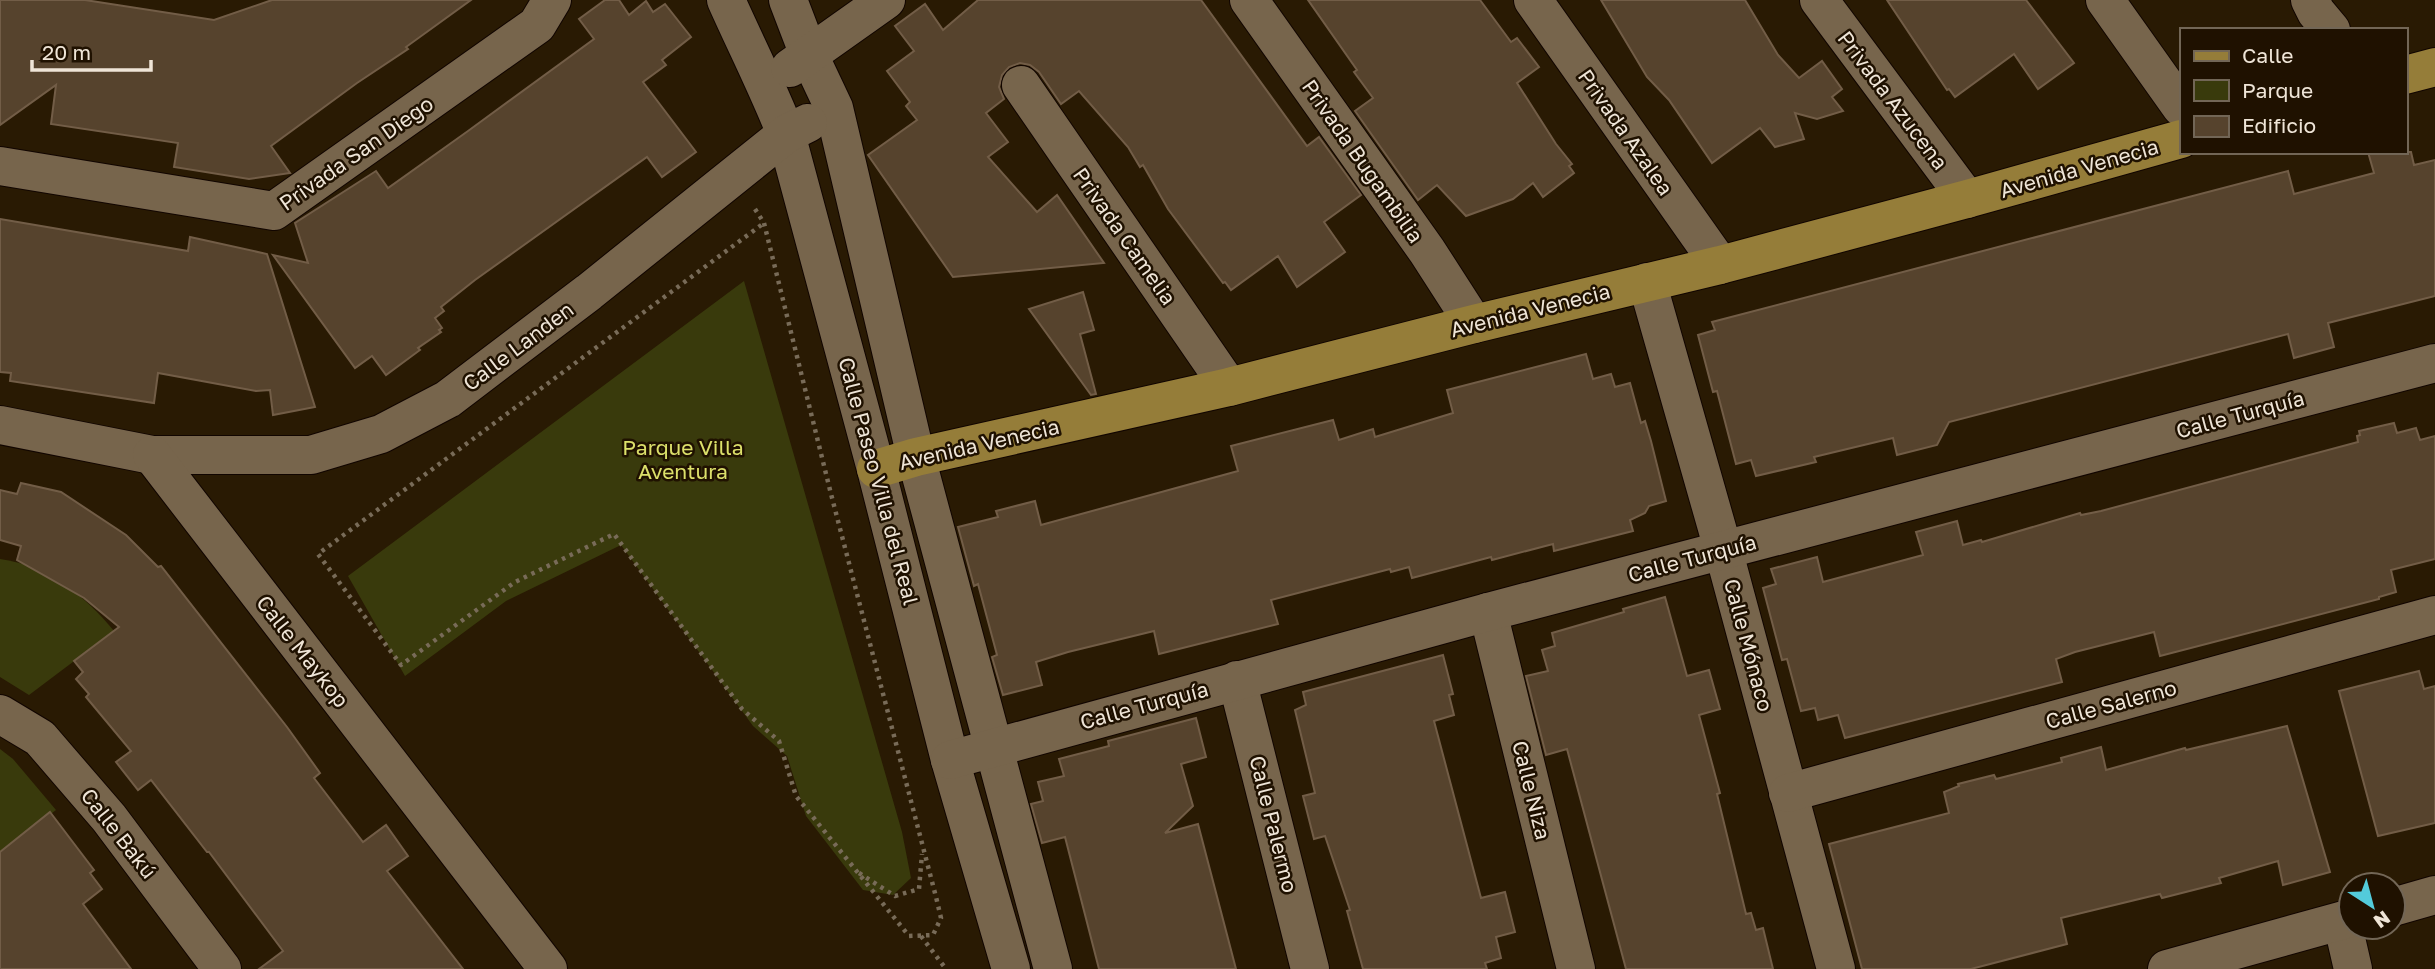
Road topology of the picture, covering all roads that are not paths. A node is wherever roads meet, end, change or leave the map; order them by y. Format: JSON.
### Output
{"nodes":[{"id":1,"x":552,"y":0,"type":"edge"},
{"id":2,"x":726,"y":0,"type":"edge"},
{"id":3,"x":788,"y":0,"type":"edge"},
{"id":4,"x":886,"y":0,"type":"edge"},
{"id":5,"x":1249,"y":0,"type":"edge"},
{"id":6,"x":1533,"y":0,"type":"edge"},
{"id":7,"x":1819,"y":0,"type":"edge"},
{"id":8,"x":2105,"y":0,"type":"edge"},
{"id":9,"x":2310,"y":0,"type":"edge"},
{"id":10,"x":2329,"y":28,"type":"edge"},
{"id":11,"x":809,"y":55,"type":"junction"},
{"id":12,"x":2435,"y":67,"type":"edge"},
{"id":13,"x":2407,"y":74,"type":"edge"},
{"id":14,"x":766,"y":83,"type":"junction"},
{"id":15,"x":1021,"y":85,"type":"dead end"},
{"id":16,"x":2180,"y":106,"type":"edge"},
{"id":17,"x":834,"y":108,"type":"junction"},
{"id":18,"x":786,"y":134,"type":"junction"},
{"id":19,"x":2180,"y":139,"type":"edge"},
{"id":20,"x":0,"y":166,"type":"edge"},
{"id":21,"x":1967,"y":200,"type":"junction"},
{"id":22,"x":1720,"y":265,"type":"junction"},
{"id":23,"x":1647,"y":282,"type":"junction"},
{"id":24,"x":1474,"y":324,"type":"junction"},
{"id":25,"x":2435,"y":363,"type":"edge"},
{"id":26,"x":1229,"y":387,"type":"junction"},
{"id":27,"x":0,"y":425,"type":"edge"},
{"id":28,"x":152,"y":455,"type":"junction"},
{"id":29,"x":916,"y":457,"type":"junction"},
{"id":30,"x":876,"y":469,"type":"junction"},
{"id":31,"x":1723,"y":549,"type":"junction"},
{"id":32,"x":1488,"y":612,"type":"junction"},
{"id":33,"x":2435,"y":615,"type":"edge"},
{"id":34,"x":1237,"y":680,"type":"junction"},
{"id":35,"x":0,"y":714,"type":"edge"},
{"id":36,"x":994,"y":747,"type":"junction"},
{"id":37,"x":950,"y":760,"type":"junction"},
{"id":38,"x":1788,"y":793,"type":"junction"},
{"id":39,"x":2435,"y":895,"type":"edge"},
{"id":40,"x":2407,"y":903,"type":"edge"},
{"id":41,"x":2337,"y":922,"type":"edge"},
{"id":42,"x":2349,"y":941,"type":"edge"},
{"id":43,"x":222,"y":969,"type":"edge"},
{"id":44,"x":548,"y":969,"type":"edge"},
{"id":45,"x":1011,"y":969,"type":"edge"},
{"id":46,"x":1053,"y":969,"type":"edge"},
{"id":47,"x":1310,"y":969,"type":"edge"},
{"id":48,"x":1576,"y":969,"type":"edge"},
{"id":49,"x":1836,"y":969,"type":"edge"},
{"id":50,"x":2167,"y":969,"type":"edge"},
{"id":51,"x":2353,"y":969,"type":"edge"}],
"edges":[{"from":1,"to":20,"type":"street","name":"Privada San Diego"},
{"from":2,"to":14,"type":"street","name":"Calle Paseo Villa del Real"},
{"from":3,"to":11,"type":"street","name":"Calle Paseo Villa del Real"},
{"from":4,"to":11,"type":"street"},
{"from":5,"to":24,"type":"street","name":"Privada Bugambilia"},
{"from":6,"to":22,"type":"street","name":"Privada Azalea"},
{"from":7,"to":21,"type":"street","name":"Privada Azucena"},
{"from":8,"to":16,"type":"street"},
{"from":9,"to":10,"type":"street"},
{"from":11,"to":14,"type":"street"},
{"from":11,"to":17,"type":"street","name":"Calle Paseo Villa del Real"},
{"from":12,"to":13,"type":"main road"},
{"from":14,"to":18,"type":"street","name":"Calle Paseo Villa del Real"},
{"from":15,"to":26,"type":"street","name":"Privada Camelia"},
{"from":17,"to":18,"type":"street","name":"Calle Landen"},
{"from":17,"to":29,"type":"street","name":"Calle Paseo Villa del Real"},
{"from":18,"to":28,"type":"street","name":"Calle Landen"},
{"from":18,"to":30,"type":"street","name":"Calle Paseo Villa del Real"},
{"from":19,"to":21,"type":"main road","name":"Avenida Venecia"},
{"from":21,"to":22,"type":"main road","name":"Avenida Venecia"},
{"from":22,"to":23,"type":"main road","name":"Avenida Venecia"},
{"from":23,"to":24,"type":"main road","name":"Avenida Venecia"},
{"from":23,"to":31,"type":"street","name":"Calle Mónaco"},
{"from":24,"to":26,"type":"main road","name":"Avenida Venecia"},
{"from":25,"to":31,"type":"street","name":"Calle Turquía"},
{"from":26,"to":29,"type":"main road","name":"Avenida Venecia"},
{"from":27,"to":28,"type":"street"},
{"from":28,"to":44,"type":"street","name":"Calle Maykop"},
{"from":29,"to":30,"type":"main road","name":"Avenida Venecia"},
{"from":29,"to":36,"type":"street","name":"Calle Paseo Villa del Real"},
{"from":30,"to":37,"type":"street","name":"Calle Paseo Villa del Real"},
{"from":31,"to":32,"type":"street","name":"Calle Turquía"},
{"from":31,"to":38,"type":"street","name":"Calle Mónaco"},
{"from":32,"to":34,"type":"street","name":"Calle Turquía"},
{"from":32,"to":48,"type":"street","name":"Calle Niza"},
{"from":33,"to":38,"type":"street","name":"Calle Salerno"},
{"from":34,"to":36,"type":"street","name":"Calle Turquía"},
{"from":34,"to":47,"type":"street","name":"Calle Palermo"},
{"from":35,"to":43,"type":"street","name":"Calle Bakú"},
{"from":36,"to":37,"type":"street","name":"Calle Turquía"},
{"from":36,"to":46,"type":"street","name":"Calle Paseo Villa del Real"},
{"from":37,"to":45,"type":"street","name":"Calle Paseo Villa del Real"},
{"from":38,"to":49,"type":"street","name":"Calle Mónaco"},
{"from":39,"to":40,"type":"street"},
{"from":41,"to":50,"type":"street"},
{"from":42,"to":51,"type":"street"}]}
